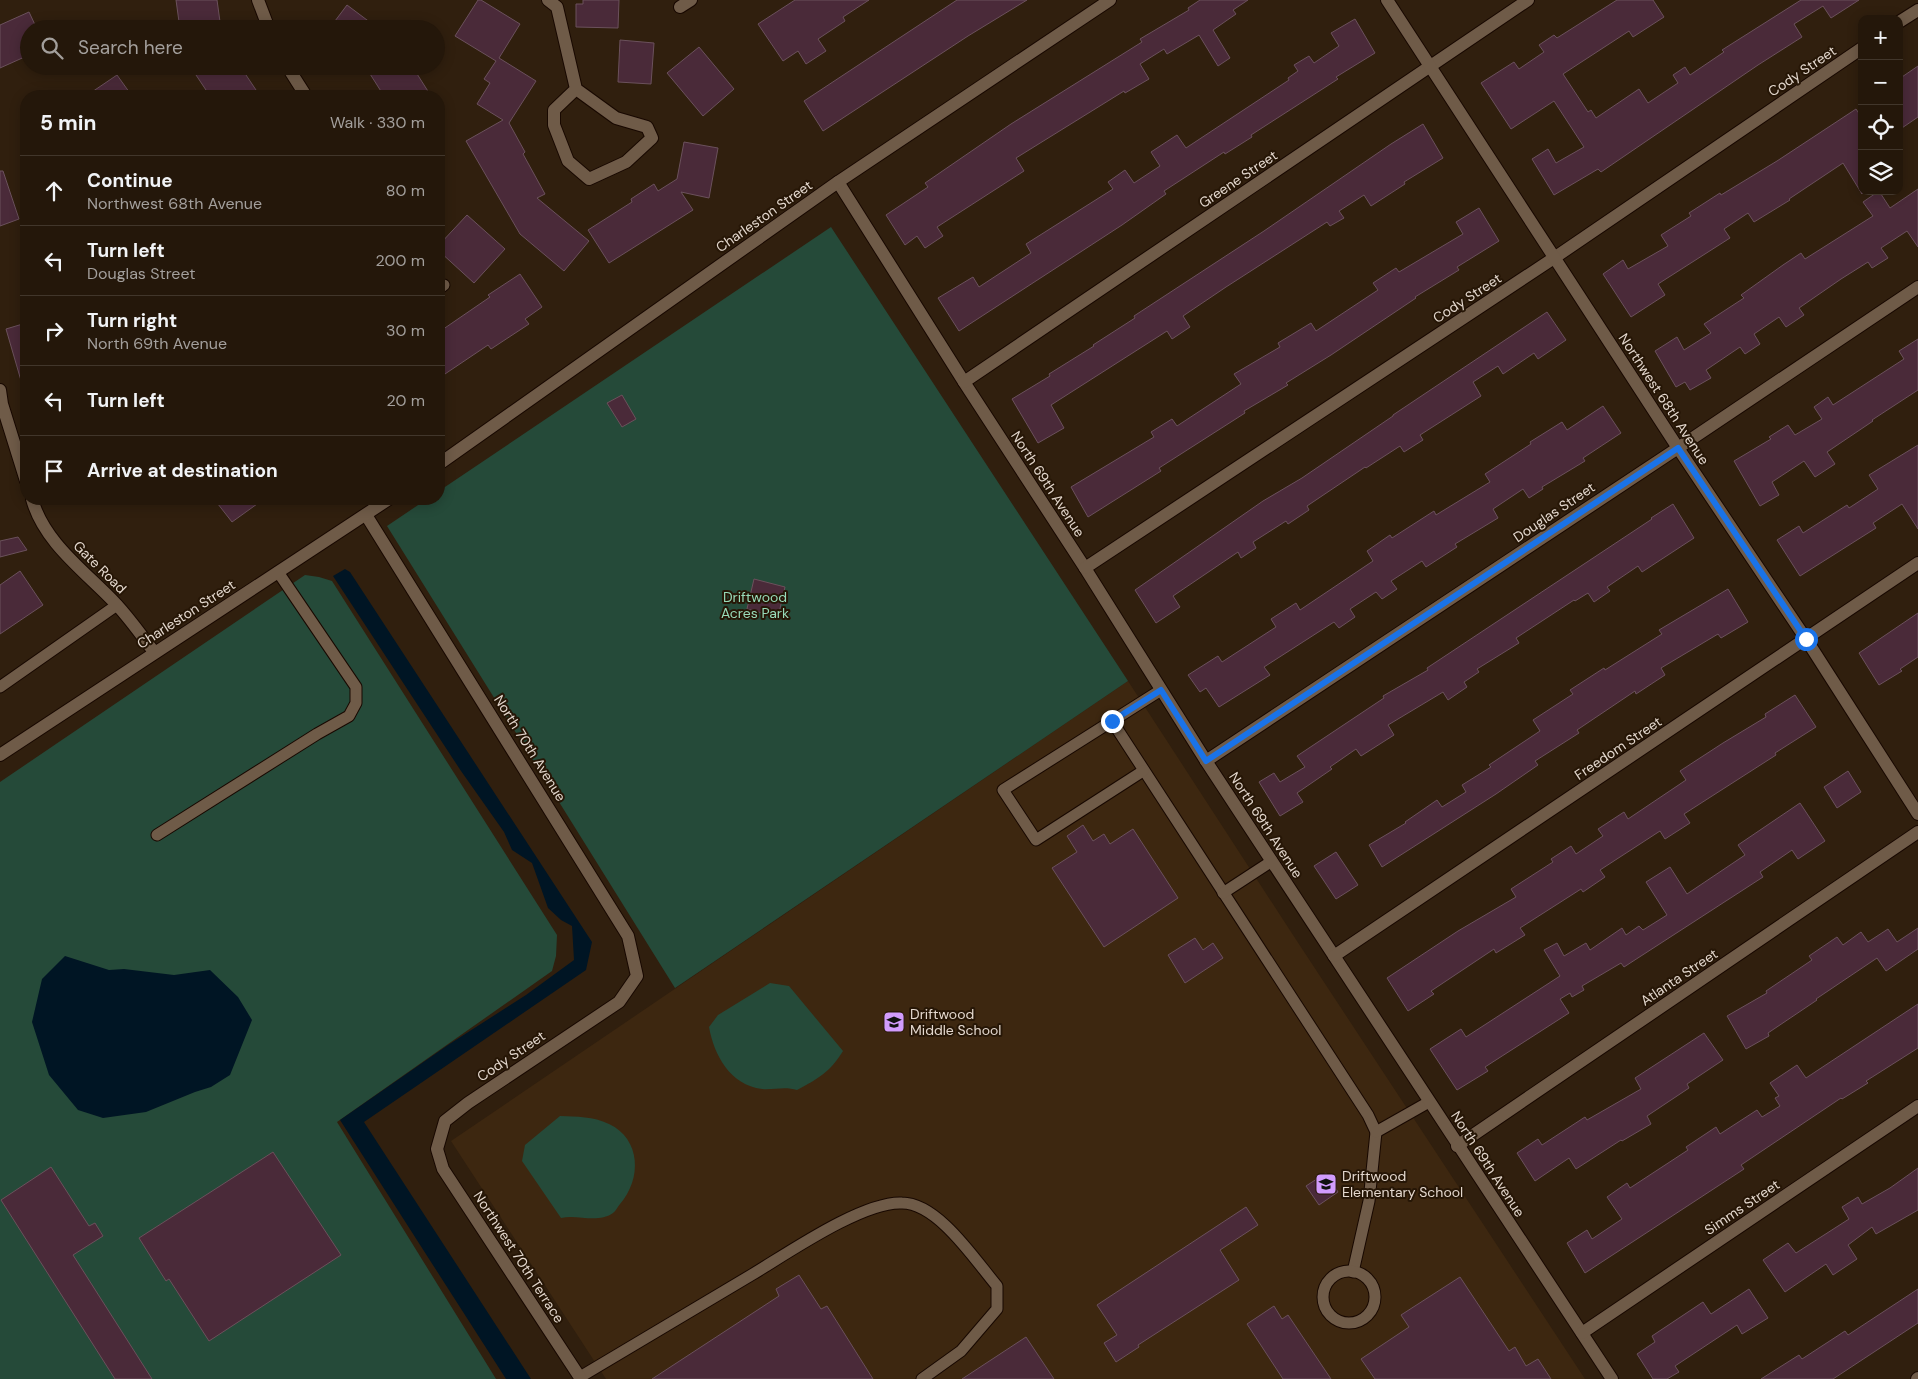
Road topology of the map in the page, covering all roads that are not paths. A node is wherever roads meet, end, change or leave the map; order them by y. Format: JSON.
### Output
{"nodes":[{"id":1,"x":258,"y":0,"type":"edge"},
{"id":2,"x":548,"y":0,"type":"edge"},
{"id":3,"x":691,"y":0,"type":"edge"},
{"id":4,"x":1110,"y":0,"type":"edge"},
{"id":5,"x":1388,"y":0,"type":"edge"},
{"id":6,"x":1528,"y":0,"type":"edge"},
{"id":7,"x":680,"y":8,"type":"dead end"},
{"id":8,"x":1918,"y":10,"type":"edge"},
{"id":9,"x":1903,"y":19,"type":"edge"},
{"id":10,"x":266,"y":20,"type":"edge"},
{"id":11,"x":1858,"y":51,"type":"edge"},
{"id":12,"x":1431,"y":67,"type":"junction"},
{"id":13,"x":293,"y":75,"type":"edge"},
{"id":14,"x":576,"y":89,"type":"junction"},
{"id":15,"x":302,"y":90,"type":"edge"},
{"id":16,"x":838,"y":182,"type":"junction"},
{"id":17,"x":1554,"y":258,"type":"junction"},
{"id":18,"x":1918,"y":287,"type":"edge"},
{"id":19,"x":964,"y":382,"type":"junction"},
{"id":20,"x":0,"y":390,"type":"edge"},
{"id":21,"x":1678,"y":448,"type":"junction"},
{"id":22,"x":445,"y":460,"type":"edge"},
{"id":23,"x":20,"y":462,"type":"edge"},
{"id":24,"x":34,"y":505,"type":"edge"},
{"id":25,"x":380,"y":505,"type":"edge"},
{"id":26,"x":366,"y":515,"type":"junction"},
{"id":27,"x":1918,"y":563,"type":"edge"},
{"id":28,"x":1085,"y":568,"type":"junction"},
{"id":29,"x":278,"y":572,"type":"junction"},
{"id":30,"x":117,"y":605,"type":"junction"},
{"id":31,"x":1806,"y":639,"type":"junction"},
{"id":32,"x":154,"y":652,"type":"junction"},
{"id":33,"x":0,"y":688,"type":"edge"},
{"id":34,"x":1161,"y":690,"type":"junction"},
{"id":35,"x":1112,"y":721,"type":"junction"},
{"id":36,"x":0,"y":756,"type":"edge"},
{"id":37,"x":1206,"y":761,"type":"junction"},
{"id":38,"x":1143,"y":771,"type":"junction"},
{"id":39,"x":1918,"y":814,"type":"edge"},
{"id":40,"x":1918,"y":832,"type":"edge"},
{"id":41,"x":157,"y":835,"type":"dead end"},
{"id":42,"x":1272,"y":861,"type":"junction"},
{"id":43,"x":1223,"y":893,"type":"junction"},
{"id":44,"x":1334,"y":956,"type":"junction"},
{"id":45,"x":619,"y":1002,"type":"joint"},
{"id":46,"x":1429,"y":1102,"type":"junction"},
{"id":47,"x":1918,"y":1106,"type":"edge"},
{"id":48,"x":1376,"y":1132,"type":"junction"},
{"id":49,"x":1457,"y":1146,"type":"junction"},
{"id":50,"x":438,"y":1149,"type":"joint"},
{"id":51,"x":1353,"y":1272,"type":"junction"},
{"id":52,"x":1582,"y":1333,"type":"junction"},
{"id":53,"x":580,"y":1378,"type":"edge"},
{"id":54,"x":922,"y":1379,"type":"edge"},
{"id":55,"x":1612,"y":1379,"type":"edge"}],
"edges":[{"from":1,"to":10,"type":"street"},
{"from":2,"to":14,"type":"street"},
{"from":3,"to":7,"type":"street"},
{"from":4,"to":16,"type":"street","name":"Charleston Street"},
{"from":5,"to":12,"type":"street","name":"Northwest 68th Avenue"},
{"from":6,"to":12,"type":"street","name":"Greene Street"},
{"from":8,"to":9,"type":"street"},
{"from":11,"to":17,"type":"street","name":"Cody Street"},
{"from":12,"to":17,"type":"street","name":"Northwest 68th Avenue"},
{"from":12,"to":19,"type":"street","name":"Greene Street"},
{"from":13,"to":15,"type":"street"},
{"from":14,"to":14,"type":"street"},
{"from":16,"to":19,"type":"street","name":"North 69th Avenue"},
{"from":16,"to":22,"type":"street","name":"Charleston Street"},
{"from":17,"to":21,"type":"street","name":"Northwest 68th Avenue"},
{"from":17,"to":28,"type":"street","name":"Cody Street"},
{"from":18,"to":21,"type":"street","name":"Douglas Street"},
{"from":19,"to":28,"type":"street","name":"North 69th Avenue"},
{"from":20,"to":23,"type":"street"},
{"from":21,"to":31,"type":"street","name":"Northwest 68th Avenue"},
{"from":21,"to":37,"type":"street","name":"Douglas Street"},
{"from":24,"to":30,"type":"street","name":"Gate Road"},
{"from":25,"to":26,"type":"street","name":"Charleston Street"},
{"from":26,"to":29,"type":"street","name":"Charleston Street"},
{"from":26,"to":45,"type":"street","name":"North 70th Avenue"},
{"from":27,"to":31,"type":"street","name":"Freedom Street"},
{"from":28,"to":34,"type":"street","name":"North 69th Avenue"},
{"from":29,"to":32,"type":"street","name":"Charleston Street"},
{"from":29,"to":41,"type":"lane"},
{"from":30,"to":32,"type":"street","name":"Gate Road"},
{"from":30,"to":33,"type":"lane"},
{"from":31,"to":39,"type":"street","name":"Northwest 68th Avenue"},
{"from":31,"to":44,"type":"street","name":"Freedom Street"},
{"from":32,"to":36,"type":"street","name":"Charleston Street"},
{"from":34,"to":35,"type":"lane"},
{"from":34,"to":37,"type":"street","name":"North 69th Avenue"},
{"from":35,"to":38,"type":"lane"},
{"from":35,"to":38,"type":"lane"},
{"from":37,"to":42,"type":"street","name":"North 69th Avenue"},
{"from":38,"to":43,"type":"lane"},
{"from":40,"to":49,"type":"street","name":"Atlanta Street"},
{"from":42,"to":43,"type":"lane"},
{"from":42,"to":44,"type":"street","name":"North 69th Avenue"},
{"from":43,"to":48,"type":"lane"},
{"from":44,"to":46,"type":"street","name":"North 69th Avenue"},
{"from":45,"to":50,"type":"street","name":"Cody Street"},
{"from":46,"to":48,"type":"lane"},
{"from":46,"to":49,"type":"street","name":"North 69th Avenue"},
{"from":47,"to":52,"type":"street","name":"Simms Street"},
{"from":48,"to":51,"type":"lane"},
{"from":49,"to":52,"type":"street","name":"North 69th Avenue"},
{"from":50,"to":53,"type":"street","name":"Northwest 70th Terrace"},
{"from":51,"to":51,"type":"lane"},
{"from":52,"to":55,"type":"street","name":"North 69th Avenue"},
{"from":53,"to":54,"type":"lane"}]}
